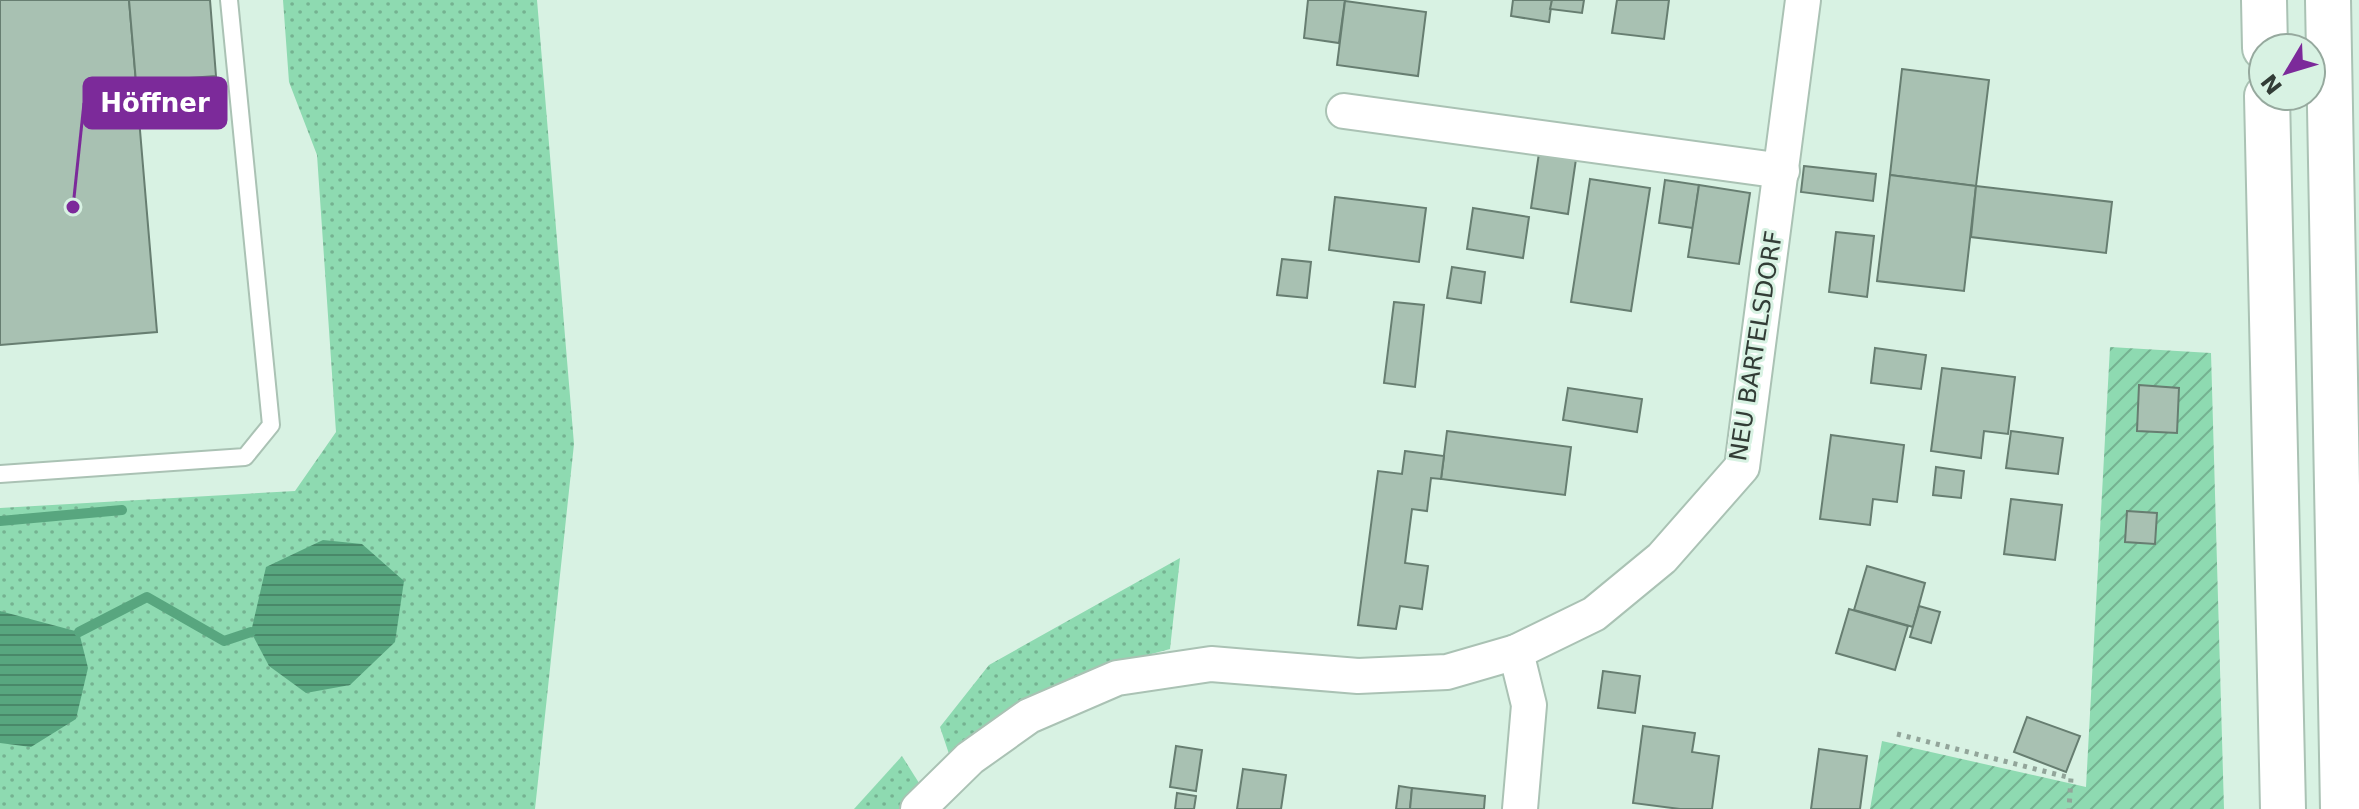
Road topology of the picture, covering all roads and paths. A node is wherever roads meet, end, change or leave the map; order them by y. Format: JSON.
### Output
{"nodes":[{"id":1,"x":229,"y":0,"type":"edge"},
{"id":2,"x":1803,"y":0,"type":"edge"},
{"id":3,"x":2264,"y":0,"type":"edge"},
{"id":4,"x":2328,"y":0,"type":"edge"},
{"id":5,"x":2265,"y":32,"type":"edge"},
{"id":6,"x":1344,"y":111,"type":"dead end"},
{"id":7,"x":2267,"y":112,"type":"edge"},
{"id":8,"x":1782,"y":171,"type":"junction"},
{"id":9,"x":0,"y":474,"type":"edge"},
{"id":10,"x":1516,"y":652,"type":"junction"},
{"id":11,"x":1897,"y":734,"type":"dead end"},
{"id":12,"x":920,"y":806,"type":"edge"},
{"id":13,"x":1520,"y":809,"type":"edge"},
{"id":14,"x":2069,"y":809,"type":"edge"},
{"id":15,"x":2283,"y":809,"type":"edge"},
{"id":16,"x":2343,"y":809,"type":"edge"}],
"edges":[{"from":1,"to":9,"type":"lane"},
{"from":2,"to":8,"type":"street","name":"NEU BARTELSDORF"},
{"from":3,"to":5,"type":"highway"},
{"from":4,"to":16,"type":"highway"},
{"from":6,"to":8,"type":"street"},
{"from":7,"to":15,"type":"highway"},
{"from":8,"to":10,"type":"street","name":"NEU BARTELSDORF"},
{"from":10,"to":12,"type":"street","name":"NEU BARTELSDORF"},
{"from":10,"to":13,"type":"street"},
{"from":11,"to":14,"type":"path"}]}
